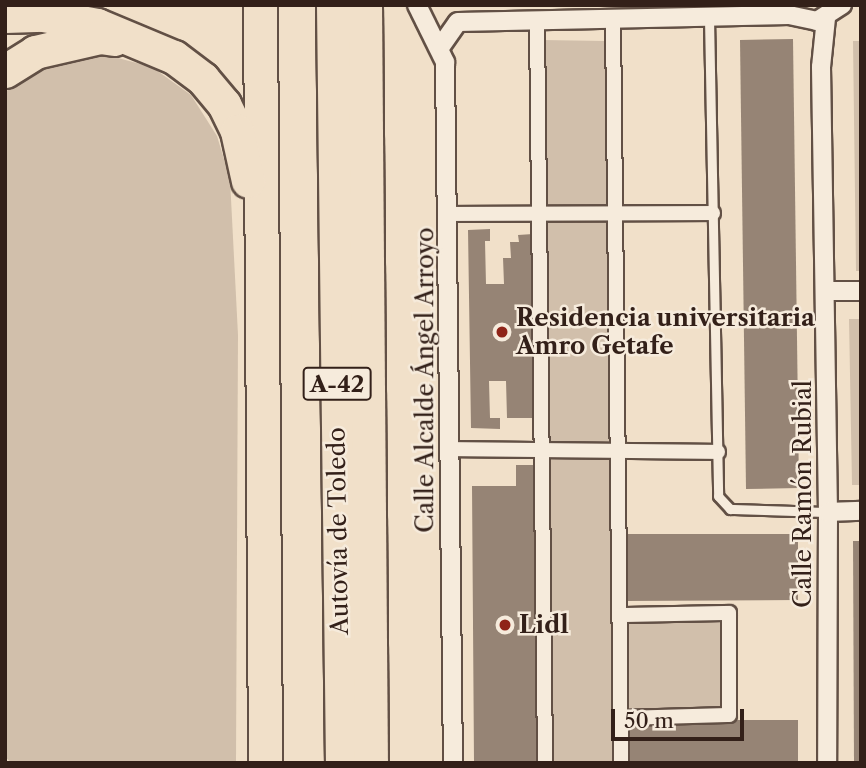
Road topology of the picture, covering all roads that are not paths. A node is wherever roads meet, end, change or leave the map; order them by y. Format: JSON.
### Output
{"nodes":[{"id":1,"x":260,"y":5,"type":"edge"},
{"id":2,"x":333,"y":5,"type":"edge"},
{"id":3,"x":365,"y":5,"type":"edge"},
{"id":4,"x":417,"y":5,"type":"edge"},
{"id":5,"x":842,"y":5,"type":"edge"},
{"id":6,"x":792,"y":14,"type":"edge"},
{"id":7,"x":5,"y":16,"type":"edge"},
{"id":8,"x":709,"y":18,"type":"junction"},
{"id":9,"x":826,"y":18,"type":"junction"},
{"id":10,"x":614,"y":20,"type":"junction"},
{"id":11,"x":537,"y":21,"type":"junction"},
{"id":12,"x":144,"y":42,"type":"junction"},
{"id":13,"x":441,"y":46,"type":"junction"},
{"id":14,"x":821,"y":58,"type":"junction"},
{"id":15,"x":5,"y":71,"type":"edge"},
{"id":16,"x":713,"y":213,"type":"junction"},
{"id":17,"x":449,"y":214,"type":"junction"},
{"id":18,"x":539,"y":214,"type":"junction"},
{"id":19,"x":616,"y":214,"type":"junction"},
{"id":20,"x":826,"y":291,"type":"junction"},
{"id":21,"x":861,"y":291,"type":"edge"},
{"id":22,"x":264,"y":296,"type":"junction"},
{"id":23,"x":450,"y":449,"type":"junction"},
{"id":24,"x":541,"y":450,"type":"junction"},
{"id":25,"x":619,"y":451,"type":"junction"},
{"id":26,"x":718,"y":452,"type":"junction"},
{"id":27,"x":861,"y":511,"type":"edge"},
{"id":28,"x":828,"y":512,"type":"junction"},
{"id":29,"x":620,"y":615,"type":"junction"},
{"id":30,"x":370,"y":716,"type":"junction"},
{"id":31,"x":621,"y":718,"type":"junction"},
{"id":32,"x":265,"y":763,"type":"edge"},
{"id":33,"x":342,"y":763,"type":"edge"},
{"id":34,"x":371,"y":763,"type":"edge"},
{"id":35,"x":383,"y":763,"type":"edge"},
{"id":36,"x":453,"y":763,"type":"edge"},
{"id":37,"x":545,"y":763,"type":"edge"},
{"id":38,"x":621,"y":763,"type":"edge"},
{"id":39,"x":827,"y":763,"type":"edge"}],
"edges":[{"from":1,"to":22,"type":"highway"},
{"from":2,"to":33,"type":"highway","name":"Autovía de Toledo","number":"A-42"},
{"from":3,"to":30,"type":"highway","name":"Autovía de Toledo","number":"A-42"},
{"from":4,"to":13,"type":"street"},
{"from":5,"to":9,"type":"street"},
{"from":6,"to":8,"type":"street"},
{"from":6,"to":9,"type":"street"},
{"from":6,"to":14,"type":"street","name":"Calle Ramón Rubial"},
{"from":7,"to":12,"type":"highway"},
{"from":8,"to":10,"type":"street"},
{"from":8,"to":16,"type":"lane"},
{"from":9,"to":14,"type":"street","name":"Calle Ramón Rubial"},
{"from":10,"to":11,"type":"street"},
{"from":10,"to":19,"type":"street"},
{"from":11,"to":13,"type":"street"},
{"from":11,"to":18,"type":"street"},
{"from":12,"to":15,"type":"highway"},
{"from":12,"to":22,"type":"highway"},
{"from":13,"to":17,"type":"street","name":"Calle Alcalde Ángel Arroyo"},
{"from":14,"to":20,"type":"street","name":"Calle Ramón Rubial"},
{"from":16,"to":19,"type":"street"},
{"from":16,"to":26,"type":"lane"},
{"from":17,"to":18,"type":"street"},
{"from":17,"to":23,"type":"street","name":"Calle Alcalde Ángel Arroyo"},
{"from":18,"to":19,"type":"street"},
{"from":18,"to":24,"type":"street"},
{"from":19,"to":25,"type":"street"},
{"from":20,"to":21,"type":"street"},
{"from":20,"to":28,"type":"street","name":"Calle Ramón Rubial"},
{"from":22,"to":32,"type":"highway"},
{"from":23,"to":24,"type":"street"},
{"from":23,"to":36,"type":"street","name":"Calle Alcalde Ángel Arroyo"},
{"from":24,"to":25,"type":"street"},
{"from":24,"to":37,"type":"street"},
{"from":25,"to":26,"type":"street"},
{"from":25,"to":29,"type":"street"},
{"from":26,"to":28,"type":"lane"},
{"from":27,"to":28,"type":"street"},
{"from":28,"to":39,"type":"street","name":"Calle Ramón Rubial"},
{"from":29,"to":31,"type":"street"},
{"from":29,"to":31,"type":"street"},
{"from":30,"to":34,"type":"highway","name":"Autovía de Toledo","number":"A-42"},
{"from":30,"to":35,"type":"highway"},
{"from":31,"to":38,"type":"street"}]}
